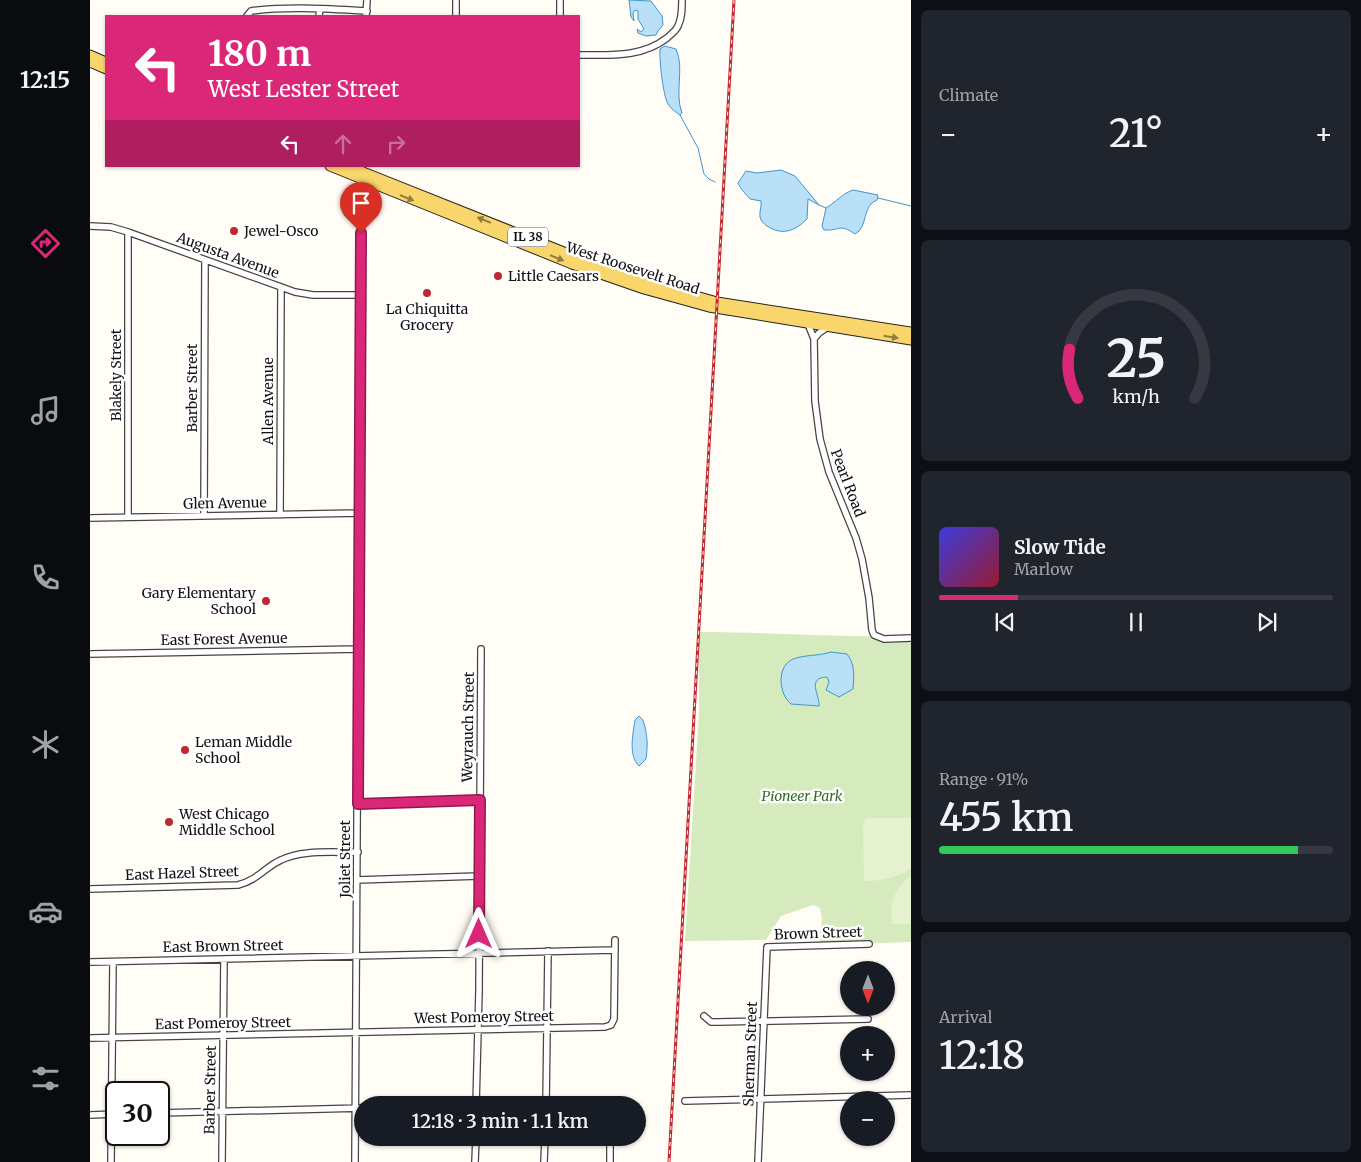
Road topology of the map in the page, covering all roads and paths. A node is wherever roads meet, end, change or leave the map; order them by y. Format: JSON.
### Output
{"nodes":[{"id":1,"x":367,"y":0,"type":"edge"},
{"id":2,"x":456,"y":0,"type":"edge"},
{"id":3,"x":560,"y":0,"type":"edge"},
{"id":4,"x":682,"y":0,"type":"edge"},
{"id":5,"x":320,"y":9,"type":"junction"},
{"id":6,"x":367,"y":14,"type":"edge"},
{"id":7,"x":248,"y":15,"type":"edge"},
{"id":8,"x":319,"y":15,"type":"edge"},
{"id":9,"x":456,"y":15,"type":"edge"},
{"id":10,"x":560,"y":15,"type":"edge"},
{"id":11,"x":90,"y":55,"type":"edge"},
{"id":12,"x":580,"y":55,"type":"edge"},
{"id":13,"x":90,"y":62,"type":"edge"},
{"id":14,"x":105,"y":62,"type":"edge"},
{"id":15,"x":105,"y":69,"type":"edge"},
{"id":16,"x":334,"y":167,"type":"edge"},
{"id":17,"x":350,"y":167,"type":"edge"},
{"id":18,"x":361,"y":173,"type":"edge"},
{"id":19,"x":90,"y":226,"type":"edge"},
{"id":20,"x":128,"y":232,"type":"junction"},
{"id":21,"x":205,"y":260,"type":"junction"},
{"id":22,"x":281,"y":288,"type":"junction"},
{"id":23,"x":361,"y":295,"type":"junction"},
{"id":24,"x":808,"y":324,"type":"junction"},
{"id":25,"x":828,"y":327,"type":"junction"},
{"id":26,"x":911,"y":332,"type":"edge"},
{"id":27,"x":814,"y":339,"type":"junction"},
{"id":28,"x":911,"y":340,"type":"edge"},
{"id":29,"x":360,"y":513,"type":"junction"},
{"id":30,"x":280,"y":514,"type":"junction"},
{"id":31,"x":204,"y":516,"type":"junction"},
{"id":32,"x":128,"y":517,"type":"junction"},
{"id":33,"x":90,"y":518,"type":"edge"},
{"id":34,"x":911,"y":638,"type":"edge"},
{"id":35,"x":358,"y":649,"type":"junction"},
{"id":36,"x":481,"y":650,"type":"dead end"},
{"id":37,"x":90,"y":654,"type":"edge"},
{"id":38,"x":480,"y":800,"type":"junction"},
{"id":39,"x":358,"y":804,"type":"junction"},
{"id":40,"x":358,"y":852,"type":"junction"},
{"id":41,"x":479,"y":876,"type":"junction"},
{"id":42,"x":357,"y":880,"type":"junction"},
{"id":43,"x":90,"y":889,"type":"edge"},
{"id":44,"x":615,"y":940,"type":"dead end"},
{"id":45,"x":870,"y":944,"type":"dead end"},
{"id":46,"x":767,"y":947,"type":"joint"},
{"id":47,"x":614,"y":950,"type":"junction"},
{"id":48,"x":548,"y":951,"type":"junction"},
{"id":49,"x":479,"y":953,"type":"junction"},
{"id":50,"x":357,"y":956,"type":"junction"},
{"id":51,"x":224,"y":959,"type":"junction"},
{"id":52,"x":90,"y":962,"type":"edge"},
{"id":53,"x":113,"y":962,"type":"junction"},
{"id":54,"x":704,"y":1016,"type":"dead end"},
{"id":55,"x":868,"y":1019,"type":"dead end"},
{"id":56,"x":763,"y":1022,"type":"junction"},
{"id":57,"x":546,"y":1028,"type":"junction"},
{"id":58,"x":478,"y":1029,"type":"junction"},
{"id":59,"x":356,"y":1032,"type":"junction"},
{"id":60,"x":223,"y":1035,"type":"junction"},
{"id":61,"x":90,"y":1038,"type":"edge"},
{"id":62,"x":113,"y":1038,"type":"junction"},
{"id":63,"x":114,"y":1081,"type":"edge"},
{"id":64,"x":911,"y":1095,"type":"edge"},
{"id":65,"x":359,"y":1096,"type":"edge"},
{"id":66,"x":476,"y":1096,"type":"edge"},
{"id":67,"x":546,"y":1096,"type":"edge"},
{"id":68,"x":761,"y":1100,"type":"junction"},
{"id":69,"x":685,"y":1101,"type":"dead end"},
{"id":70,"x":354,"y":1108,"type":"edge"},
{"id":71,"x":223,"y":1112,"type":"junction"},
{"id":72,"x":170,"y":1113,"type":"edge"},
{"id":73,"x":105,"y":1114,"type":"edge"},
{"id":74,"x":90,"y":1115,"type":"edge"},
{"id":75,"x":112,"y":1146,"type":"edge"},
{"id":76,"x":356,"y":1146,"type":"edge"},
{"id":77,"x":476,"y":1146,"type":"edge"},
{"id":78,"x":545,"y":1146,"type":"edge"},
{"id":79,"x":610,"y":1146,"type":"edge"},
{"id":80,"x":111,"y":1162,"type":"edge"},
{"id":81,"x":222,"y":1162,"type":"edge"},
{"id":82,"x":355,"y":1162,"type":"edge"},
{"id":83,"x":475,"y":1162,"type":"edge"},
{"id":84,"x":544,"y":1162,"type":"edge"},
{"id":85,"x":610,"y":1162,"type":"edge"},
{"id":86,"x":758,"y":1162,"type":"edge"}],
"edges":[{"from":1,"to":6,"type":"street"},
{"from":2,"to":9,"type":"street"},
{"from":3,"to":10,"type":"street"},
{"from":4,"to":12,"type":"street"},
{"from":5,"to":6,"type":"street"},
{"from":5,"to":7,"type":"street"},
{"from":5,"to":8,"type":"street"},
{"from":11,"to":14,"type":"main road"},
{"from":13,"to":15,"type":"main road"},
{"from":16,"to":18,"type":"main road","name":"West Roosevelt Road","number":"IL 38"},
{"from":17,"to":18,"type":"main road","name":"West Roosevelt Road","number":"IL 38"},
{"from":18,"to":23,"type":"street","name":"Joliet Street"},
{"from":18,"to":24,"type":"main road","name":"West Roosevelt Road","number":"IL 38","one_way":true},
{"from":26,"to":18,"type":"main road","name":"West Roosevelt Road","number":"IL 38","one_way":true},
{"from":19,"to":20,"type":"street","name":"Augusta Avenue"},
{"from":20,"to":21,"type":"street","name":"Augusta Avenue"},
{"from":20,"to":32,"type":"street","name":"Blakely Street"},
{"from":21,"to":22,"type":"street","name":"Augusta Avenue"},
{"from":21,"to":31,"type":"street","name":"Barber Street"},
{"from":22,"to":23,"type":"street","name":"Augusta Avenue"},
{"from":22,"to":30,"type":"street","name":"Allen Avenue"},
{"from":23,"to":29,"type":"street","name":"Joliet Street"},
{"from":24,"to":25,"type":"main road","name":"West Roosevelt Road","number":"IL 38"},
{"from":24,"to":27,"type":"street","name":"Pearl Road"},
{"from":25,"to":27,"type":"street"},
{"from":25,"to":28,"type":"main road","name":"West Roosevelt Road","number":"IL 38","one_way":true},
{"from":27,"to":34,"type":"street","name":"Pearl Road"},
{"from":29,"to":30,"type":"street","name":"Glen Avenue"},
{"from":29,"to":35,"type":"street","name":"Joliet Street"},
{"from":30,"to":31,"type":"street","name":"Glen Avenue"},
{"from":31,"to":32,"type":"street","name":"Glen Avenue"},
{"from":32,"to":33,"type":"street","name":"Glen Avenue"},
{"from":35,"to":37,"type":"street","name":"East Forest Avenue"},
{"from":35,"to":39,"type":"street","name":"Joliet Street"},
{"from":36,"to":38,"type":"street","name":"Weyrauch Street"},
{"from":38,"to":39,"type":"street"},
{"from":38,"to":41,"type":"street","name":"Weyrauch Street"},
{"from":39,"to":40,"type":"street","name":"Joliet Street"},
{"from":40,"to":42,"type":"street","name":"Joliet Street"},
{"from":40,"to":43,"type":"street","name":"East Hazel Street"},
{"from":41,"to":42,"type":"street"},
{"from":41,"to":49,"type":"street","name":"Weyrauch Street"},
{"from":42,"to":50,"type":"street","name":"Joliet Street"},
{"from":44,"to":47,"type":"street"},
{"from":45,"to":46,"type":"street","name":"Brown Street"},
{"from":46,"to":56,"type":"street","name":"Sherman Street"},
{"from":47,"to":48,"type":"street","name":"East Brown Street"},
{"from":47,"to":57,"type":"street","name":"West Pomeroy Street"},
{"from":48,"to":49,"type":"street","name":"East Brown Street"},
{"from":48,"to":57,"type":"street"},
{"from":49,"to":50,"type":"street","name":"East Brown Street"},
{"from":49,"to":58,"type":"street","name":"Weyrauch Street"},
{"from":50,"to":51,"type":"street","name":"East Brown Street"},
{"from":50,"to":59,"type":"street","name":"Joliet Street"},
{"from":51,"to":53,"type":"street","name":"East Brown Street"},
{"from":51,"to":60,"type":"street","name":"Barber Street"},
{"from":52,"to":53,"type":"street","name":"East Brown Street"},
{"from":53,"to":62,"type":"street"},
{"from":54,"to":56,"type":"street"},
{"from":55,"to":56,"type":"street"},
{"from":56,"to":68,"type":"street","name":"Sherman Street"},
{"from":57,"to":58,"type":"street","name":"West Pomeroy Street"},
{"from":57,"to":67,"type":"street"},
{"from":58,"to":59,"type":"street","name":"West Pomeroy Street"},
{"from":58,"to":66,"type":"street","name":"Weyrauch Street"},
{"from":59,"to":60,"type":"street","name":"East Pomeroy Street"},
{"from":59,"to":65,"type":"street","name":"Joliet Street"},
{"from":60,"to":62,"type":"street","name":"East Pomeroy Street"},
{"from":60,"to":71,"type":"street","name":"Barber Street"},
{"from":61,"to":62,"type":"street","name":"East Pomeroy Street"},
{"from":62,"to":63,"type":"street"},
{"from":64,"to":68,"type":"street"},
{"from":68,"to":69,"type":"street"},
{"from":68,"to":86,"type":"street","name":"Sherman Street"},
{"from":70,"to":71,"type":"street"},
{"from":71,"to":72,"type":"street"},
{"from":71,"to":81,"type":"street","name":"Barber Street"},
{"from":73,"to":74,"type":"street"},
{"from":75,"to":80,"type":"street"},
{"from":76,"to":82,"type":"street","name":"Joliet Street"},
{"from":77,"to":83,"type":"street"},
{"from":78,"to":84,"type":"street"},
{"from":79,"to":85,"type":"street"}]}
